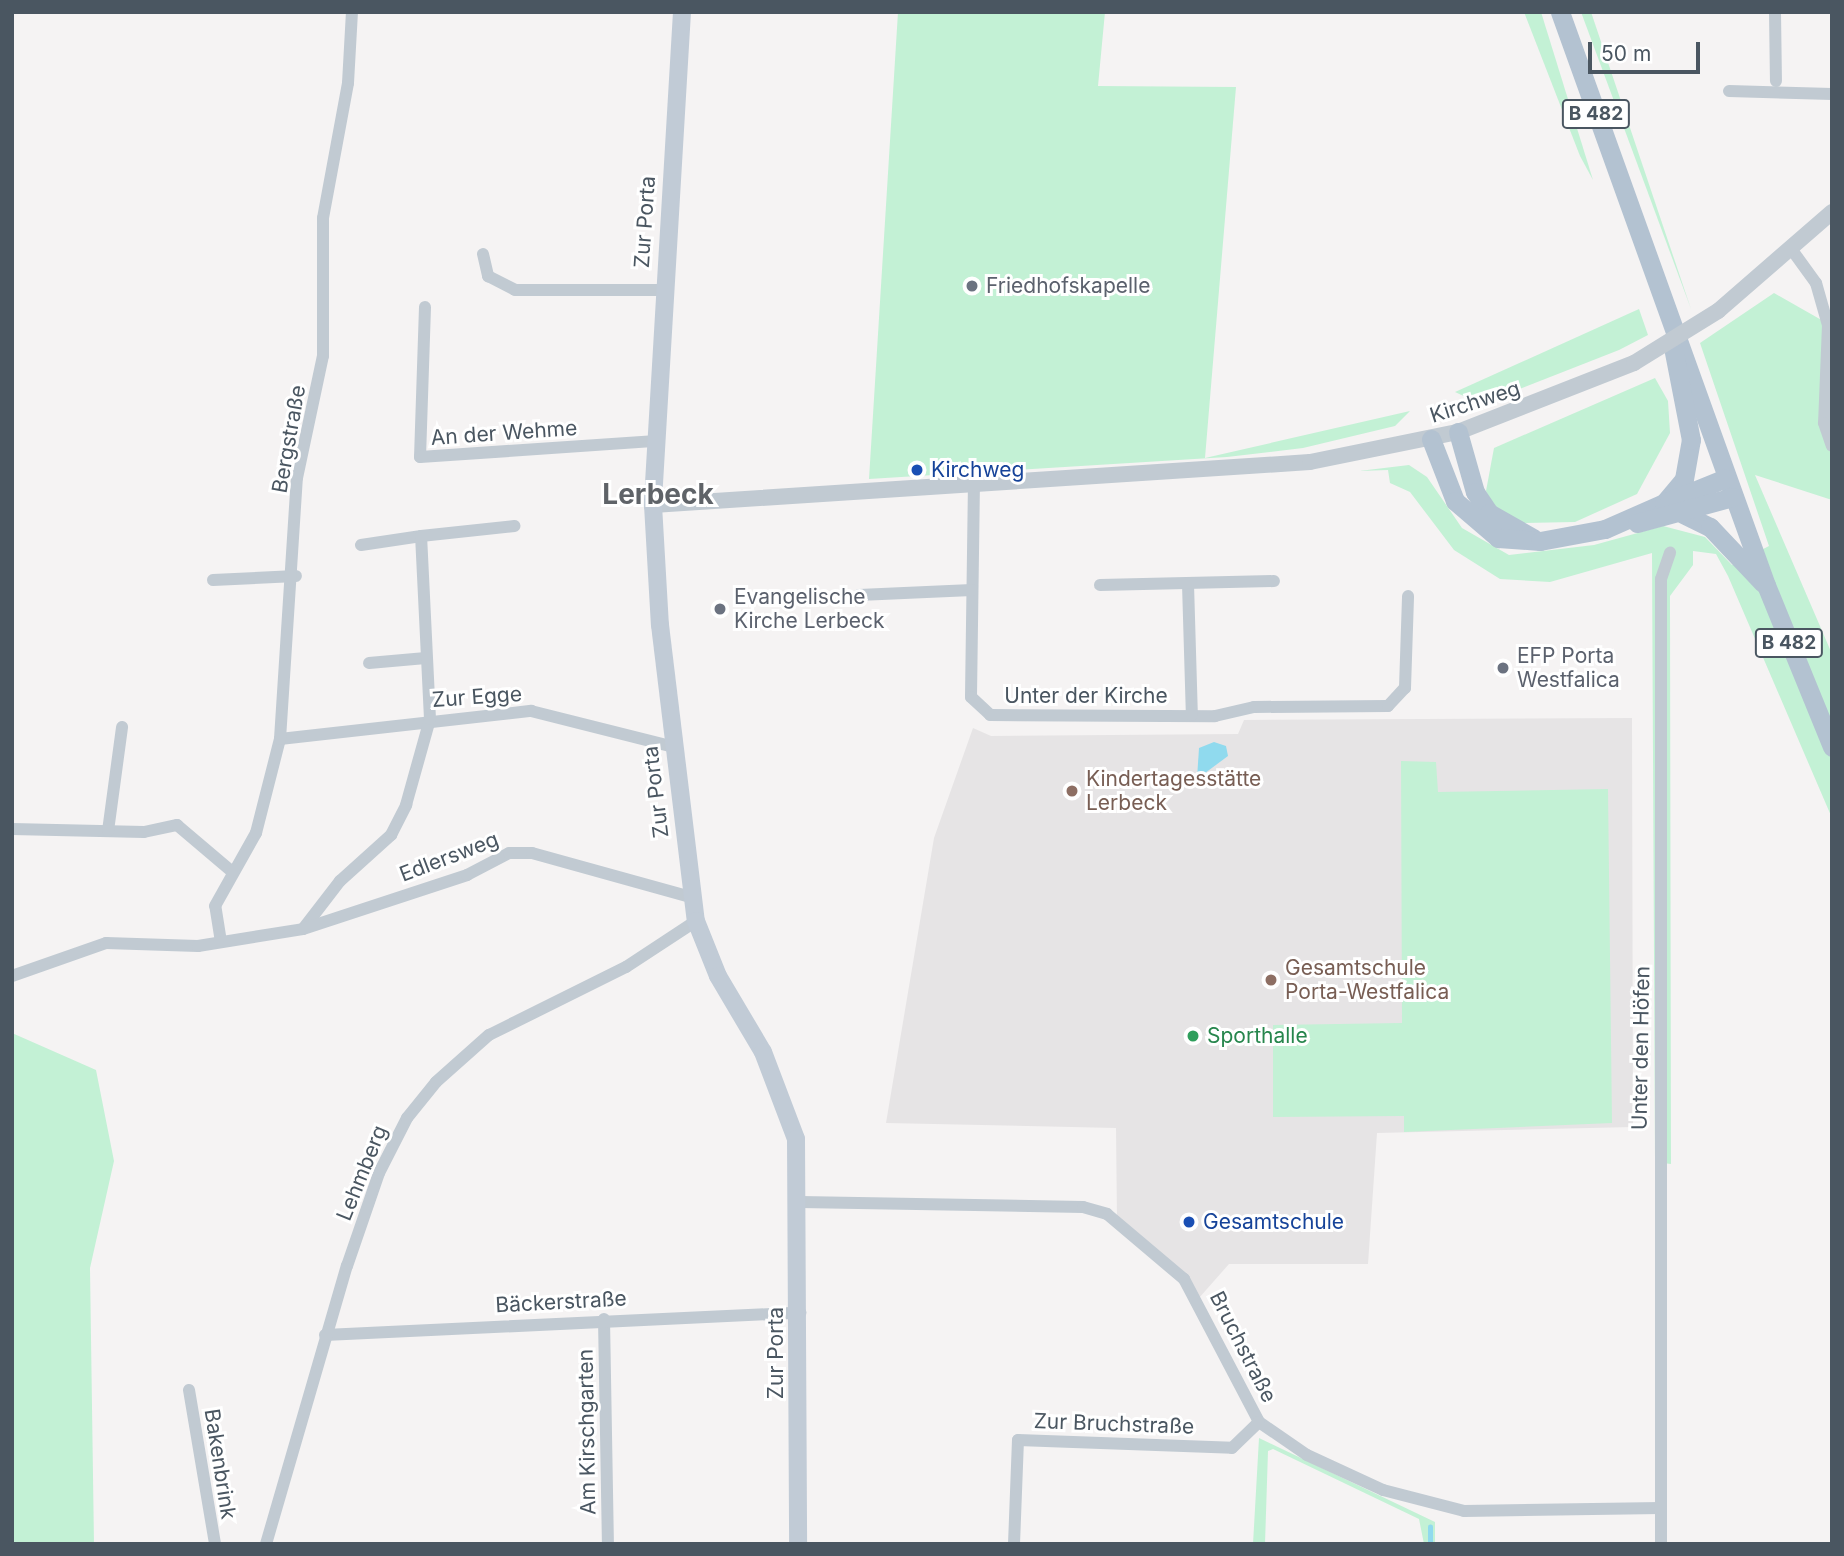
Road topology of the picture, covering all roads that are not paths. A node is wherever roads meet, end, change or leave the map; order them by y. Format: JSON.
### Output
{"nodes":[{"id":1,"x":352,"y":12,"type":"edge"},
{"id":2,"x":682,"y":12,"type":"edge"},
{"id":3,"x":1560,"y":12,"type":"edge"},
{"id":4,"x":1775,"y":12,"type":"edge"},
{"id":5,"x":1776,"y":81,"type":"dead end"},
{"id":6,"x":1729,"y":92,"type":"dead end"},
{"id":7,"x":1832,"y":94,"type":"edge"},
{"id":8,"x":1832,"y":212,"type":"edge"},
{"id":9,"x":1792,"y":250,"type":"junction"},
{"id":10,"x":483,"y":254,"type":"dead end"},
{"id":11,"x":663,"y":290,"type":"junction"},
{"id":12,"x":425,"y":307,"type":"dead end"},
{"id":13,"x":1672,"y":328,"type":"junction"},
{"id":14,"x":1458,"y":432,"type":"junction"},
{"id":15,"x":1431,"y":439,"type":"junction"},
{"id":16,"x":656,"y":441,"type":"junction"},
{"id":17,"x":1832,"y":446,"type":"edge"},
{"id":18,"x":1726,"y":478,"type":"junction"},
{"id":19,"x":974,"y":481,"type":"junction"},
{"id":20,"x":1733,"y":497,"type":"junction"},
{"id":21,"x":1664,"y":503,"type":"junction"},
{"id":22,"x":653,"y":505,"type":"junction"},
{"id":23,"x":1683,"y":514,"type":"junction"},
{"id":24,"x":514,"y":526,"type":"dead end"},
{"id":25,"x":1605,"y":528,"type":"junction"},
{"id":26,"x":421,"y":537,"type":"junction"},
{"id":27,"x":1540,"y":541,"type":"junction"},
{"id":28,"x":361,"y":545,"type":"dead end"},
{"id":29,"x":1670,"y":553,"type":"dead end"},
{"id":30,"x":296,"y":576,"type":"junction"},
{"id":31,"x":213,"y":580,"type":"dead end"},
{"id":32,"x":1274,"y":580,"type":"dead end"},
{"id":33,"x":1188,"y":584,"type":"junction"},
{"id":34,"x":1100,"y":585,"type":"dead end"},
{"id":35,"x":1766,"y":585,"type":"junction"},
{"id":36,"x":971,"y":590,"type":"junction"},
{"id":37,"x":859,"y":595,"type":"dead end"},
{"id":38,"x":1408,"y":597,"type":"dead end"},
{"id":39,"x":426,"y":658,"type":"junction"},
{"id":40,"x":369,"y":663,"type":"dead end"},
{"id":41,"x":1192,"y":715,"type":"junction"},
{"id":42,"x":430,"y":719,"type":"junction"},
{"id":43,"x":122,"y":727,"type":"dead end"},
{"id":44,"x":281,"y":739,"type":"junction"},
{"id":45,"x":674,"y":747,"type":"junction"},
{"id":46,"x":1832,"y":747,"type":"edge"},
{"id":47,"x":12,"y":828,"type":"edge"},
{"id":48,"x":108,"y":831,"type":"junction"},
{"id":49,"x":230,"y":870,"type":"junction"},
{"id":50,"x":691,"y":897,"type":"junction"},
{"id":51,"x":696,"y":921,"type":"junction"},
{"id":52,"x":303,"y":929,"type":"junction"},
{"id":53,"x":221,"y":943,"type":"junction"},
{"id":54,"x":12,"y":976,"type":"edge"},
{"id":55,"x":800,"y":1202,"type":"junction"},
{"id":56,"x":800,"y":1313,"type":"junction"},
{"id":57,"x":604,"y":1319,"type":"junction"},
{"id":58,"x":325,"y":1335,"type":"junction"},
{"id":59,"x":189,"y":1390,"type":"dead end"},
{"id":60,"x":1259,"y":1422,"type":"junction"},
{"id":61,"x":1661,"y":1508,"type":"junction"},
{"id":62,"x":215,"y":1544,"type":"edge"},
{"id":63,"x":266,"y":1544,"type":"edge"},
{"id":64,"x":608,"y":1544,"type":"edge"},
{"id":65,"x":798,"y":1544,"type":"edge"},
{"id":66,"x":1014,"y":1544,"type":"edge"},
{"id":67,"x":1661,"y":1544,"type":"edge"}],
"edges":[{"from":1,"to":30,"type":"street","name":"Bergstraße"},
{"from":2,"to":11,"type":"main road","name":"Zur Porta"},
{"from":3,"to":13,"type":"main road","number":"B 482"},
{"from":4,"to":5,"type":"street"},
{"from":6,"to":7,"type":"street"},
{"from":8,"to":9,"type":"street","name":"Kirchweg"},
{"from":9,"to":14,"type":"street","name":"Kirchweg","bridge":true},
{"from":9,"to":17,"type":"street"},
{"from":10,"to":11,"type":"street"},
{"from":11,"to":16,"type":"main road","name":"Zur Porta"},
{"from":12,"to":16,"type":"street","name":"An der Wehme"},
{"from":13,"to":18,"type":"main road","number":"B 482"},
{"from":13,"to":21,"type":"main road"},
{"from":14,"to":15,"type":"street","name":"Kirchweg"},
{"from":14,"to":27,"type":"main road"},
{"from":15,"to":19,"type":"street","name":"Kirchweg"},
{"from":15,"to":27,"type":"main road"},
{"from":16,"to":22,"type":"main road","name":"Zur Porta"},
{"from":18,"to":20,"type":"main road","number":"B 482"},
{"from":18,"to":21,"type":"main road"},
{"from":19,"to":22,"type":"street","name":"Kirchweg"},
{"from":19,"to":36,"type":"street","name":"Unter der Kirche"},
{"from":20,"to":23,"type":"main road"},
{"from":20,"to":35,"type":"main road","number":"B 482"},
{"from":21,"to":25,"type":"main road"},
{"from":22,"to":45,"type":"main road","name":"Zur Porta"},
{"from":23,"to":25,"type":"main road"},
{"from":23,"to":35,"type":"main road"},
{"from":24,"to":26,"type":"street"},
{"from":25,"to":27,"type":"main road"},
{"from":26,"to":28,"type":"street"},
{"from":26,"to":39,"type":"street"},
{"from":29,"to":61,"type":"street","name":"Unter den Höfen"},
{"from":30,"to":31,"type":"street"},
{"from":30,"to":44,"type":"street","name":"Bergstraße"},
{"from":32,"to":33,"type":"street"},
{"from":33,"to":34,"type":"street"},
{"from":33,"to":41,"type":"street","name":"Unter der Kirche"},
{"from":35,"to":46,"type":"main road","number":"B 482"},
{"from":36,"to":37,"type":"street"},
{"from":36,"to":41,"type":"street","name":"Unter der Kirche"},
{"from":38,"to":41,"type":"street","name":"Unter der Kirche"},
{"from":39,"to":40,"type":"street"},
{"from":39,"to":42,"type":"street"},
{"from":42,"to":44,"type":"street","name":"Zur Egge"},
{"from":42,"to":45,"type":"street","name":"Zur Egge"},
{"from":42,"to":52,"type":"street"},
{"from":43,"to":48,"type":"street"},
{"from":44,"to":49,"type":"street","name":"Bergstraße"},
{"from":45,"to":50,"type":"main road","name":"Zur Porta"},
{"from":47,"to":48,"type":"street"},
{"from":48,"to":49,"type":"street"},
{"from":49,"to":53,"type":"street","name":"Bergstraße"},
{"from":50,"to":51,"type":"main road","name":"Zur Porta"},
{"from":50,"to":52,"type":"street","name":"Edlersweg"},
{"from":51,"to":55,"type":"main road","name":"Zur Porta"},
{"from":51,"to":58,"type":"street","name":"Lehmberg"},
{"from":52,"to":53,"type":"street","name":"Edlersweg"},
{"from":53,"to":54,"type":"street","name":"Edlersweg"},
{"from":55,"to":56,"type":"main road","name":"Zur Porta"},
{"from":55,"to":60,"type":"street","name":"Bruchstraße"},
{"from":56,"to":57,"type":"street","name":"Bäckerstraße"},
{"from":56,"to":65,"type":"main road","name":"Zur Porta"},
{"from":57,"to":58,"type":"street","name":"Bäckerstraße"},
{"from":57,"to":64,"type":"street","name":"Am Kirschgarten"},
{"from":58,"to":63,"type":"street","name":"Lehmberg"},
{"from":59,"to":62,"type":"street","name":"Bakenbrink"},
{"from":60,"to":61,"type":"street","name":"Bruchstraße"},
{"from":60,"to":66,"type":"street","name":"Zur Bruchstraße"},
{"from":61,"to":67,"type":"street","name":"Unter den Höfen"}]}
